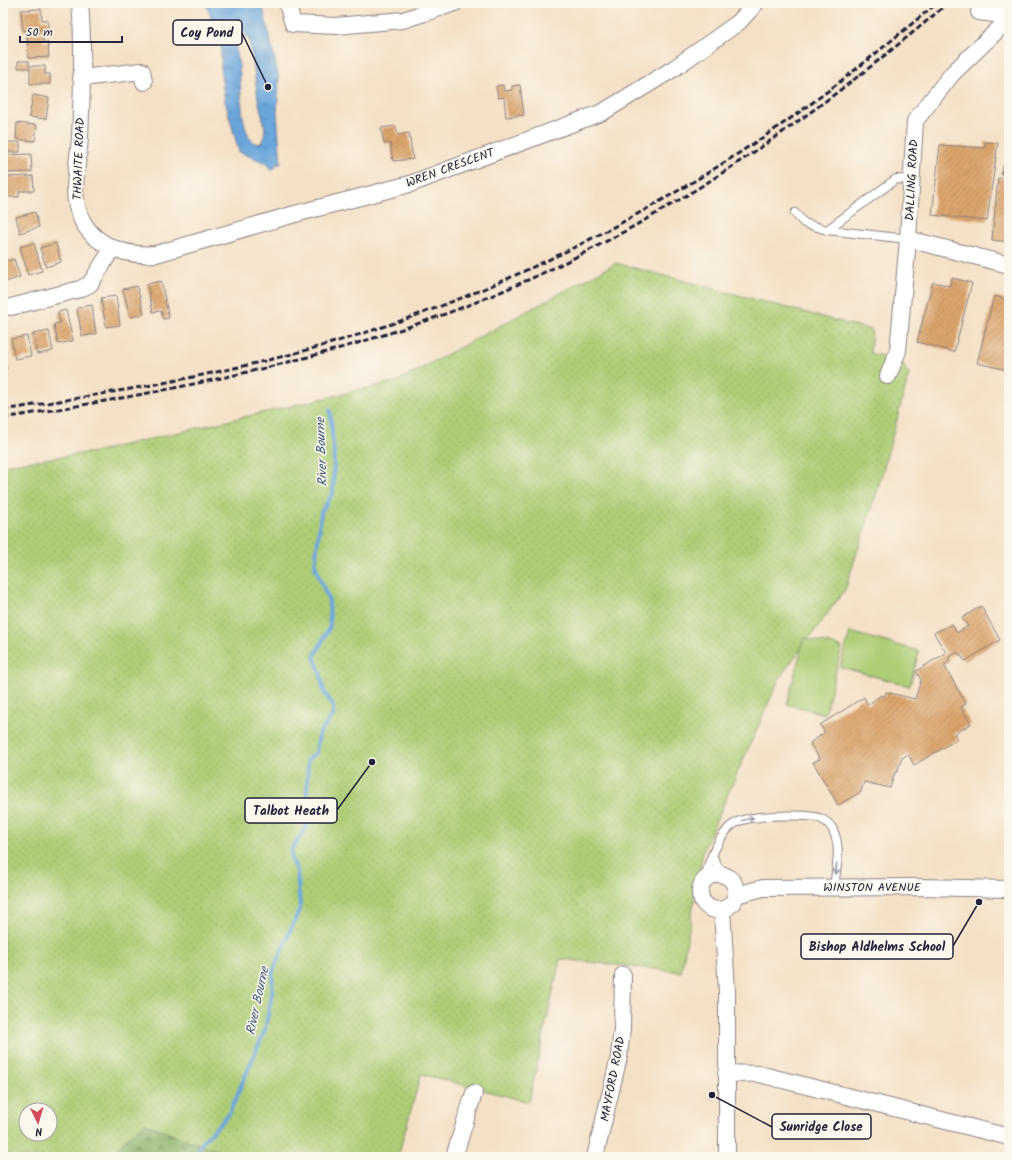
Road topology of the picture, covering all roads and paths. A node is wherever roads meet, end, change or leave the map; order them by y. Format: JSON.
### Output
{"nodes":[{"id":1,"x":80,"y":3,"type":"edge"},
{"id":2,"x":287,"y":3,"type":"edge"},
{"id":3,"x":455,"y":3,"type":"edge"},
{"id":4,"x":756,"y":3,"type":"edge"},
{"id":5,"x":979,"y":12,"type":"dead end"},
{"id":6,"x":1009,"y":17,"type":"edge"},
{"id":7,"x":142,"y":70,"type":"dead end"},
{"id":8,"x":81,"y":78,"type":"junction"},
{"id":9,"x":912,"y":180,"type":"junction"},
{"id":10,"x":794,"y":213,"type":"dead end"},
{"id":11,"x":827,"y":230,"type":"junction"},
{"id":12,"x":908,"y":239,"type":"junction"},
{"id":13,"x":112,"y":249,"type":"junction"},
{"id":14,"x":1009,"y":265,"type":"edge"},
{"id":15,"x":11,"y":308,"type":"dead end"},
{"id":16,"x":888,"y":376,"type":"dead end"},
{"id":17,"x":713,"y":856,"type":"junction"},
{"id":18,"x":722,"y":875,"type":"junction"},
{"id":19,"x":706,"y":879,"type":"junction"},
{"id":20,"x":834,"y":887,"type":"junction"},
{"id":21,"x":1009,"y":889,"type":"edge"},
{"id":22,"x":736,"y":894,"type":"junction"},
{"id":23,"x":722,"y":910,"type":"junction"},
{"id":24,"x":623,"y":975,"type":"dead end"},
{"id":25,"x":726,"y":1073,"type":"junction"},
{"id":26,"x":474,"y":1093,"type":"dead end"},
{"id":27,"x":1009,"y":1137,"type":"edge"},
{"id":28,"x":454,"y":1157,"type":"edge"},
{"id":29,"x":594,"y":1157,"type":"edge"},
{"id":30,"x":727,"y":1157,"type":"edge"}],
"edges":[{"from":1,"to":8,"type":"street","name":"THWAITE ROAD"},
{"from":2,"to":3,"type":"street"},
{"from":4,"to":13,"type":"street","name":"WREN CRESCENT"},
{"from":5,"to":6,"type":"street"},
{"from":6,"to":9,"type":"street","name":"DALLING ROAD"},
{"from":7,"to":8,"type":"street"},
{"from":8,"to":13,"type":"street","name":"THWAITE ROAD"},
{"from":9,"to":11,"type":"lane"},
{"from":9,"to":12,"type":"street","name":"DALLING ROAD"},
{"from":10,"to":11,"type":"lane"},
{"from":11,"to":12,"type":"lane"},
{"from":12,"to":14,"type":"street"},
{"from":12,"to":16,"type":"street","name":"DALLING ROAD"},
{"from":13,"to":15,"type":"street"},
{"from":17,"to":18,"type":"lane"},
{"from":17,"to":19,"type":"lane"},
{"from":17,"to":20,"type":"lane","one_way":true},
{"from":18,"to":19,"type":"street"},
{"from":18,"to":22,"type":"street"},
{"from":19,"to":23,"type":"street"},
{"from":20,"to":21,"type":"street","name":"WINSTON AVENUE"},
{"from":20,"to":22,"type":"street","name":"WINSTON AVENUE"},
{"from":22,"to":23,"type":"street"},
{"from":23,"to":25,"type":"street"},
{"from":24,"to":29,"type":"street","name":"MAYFORD ROAD"},
{"from":25,"to":27,"type":"street"},
{"from":25,"to":30,"type":"street"},
{"from":26,"to":28,"type":"street"}]}
